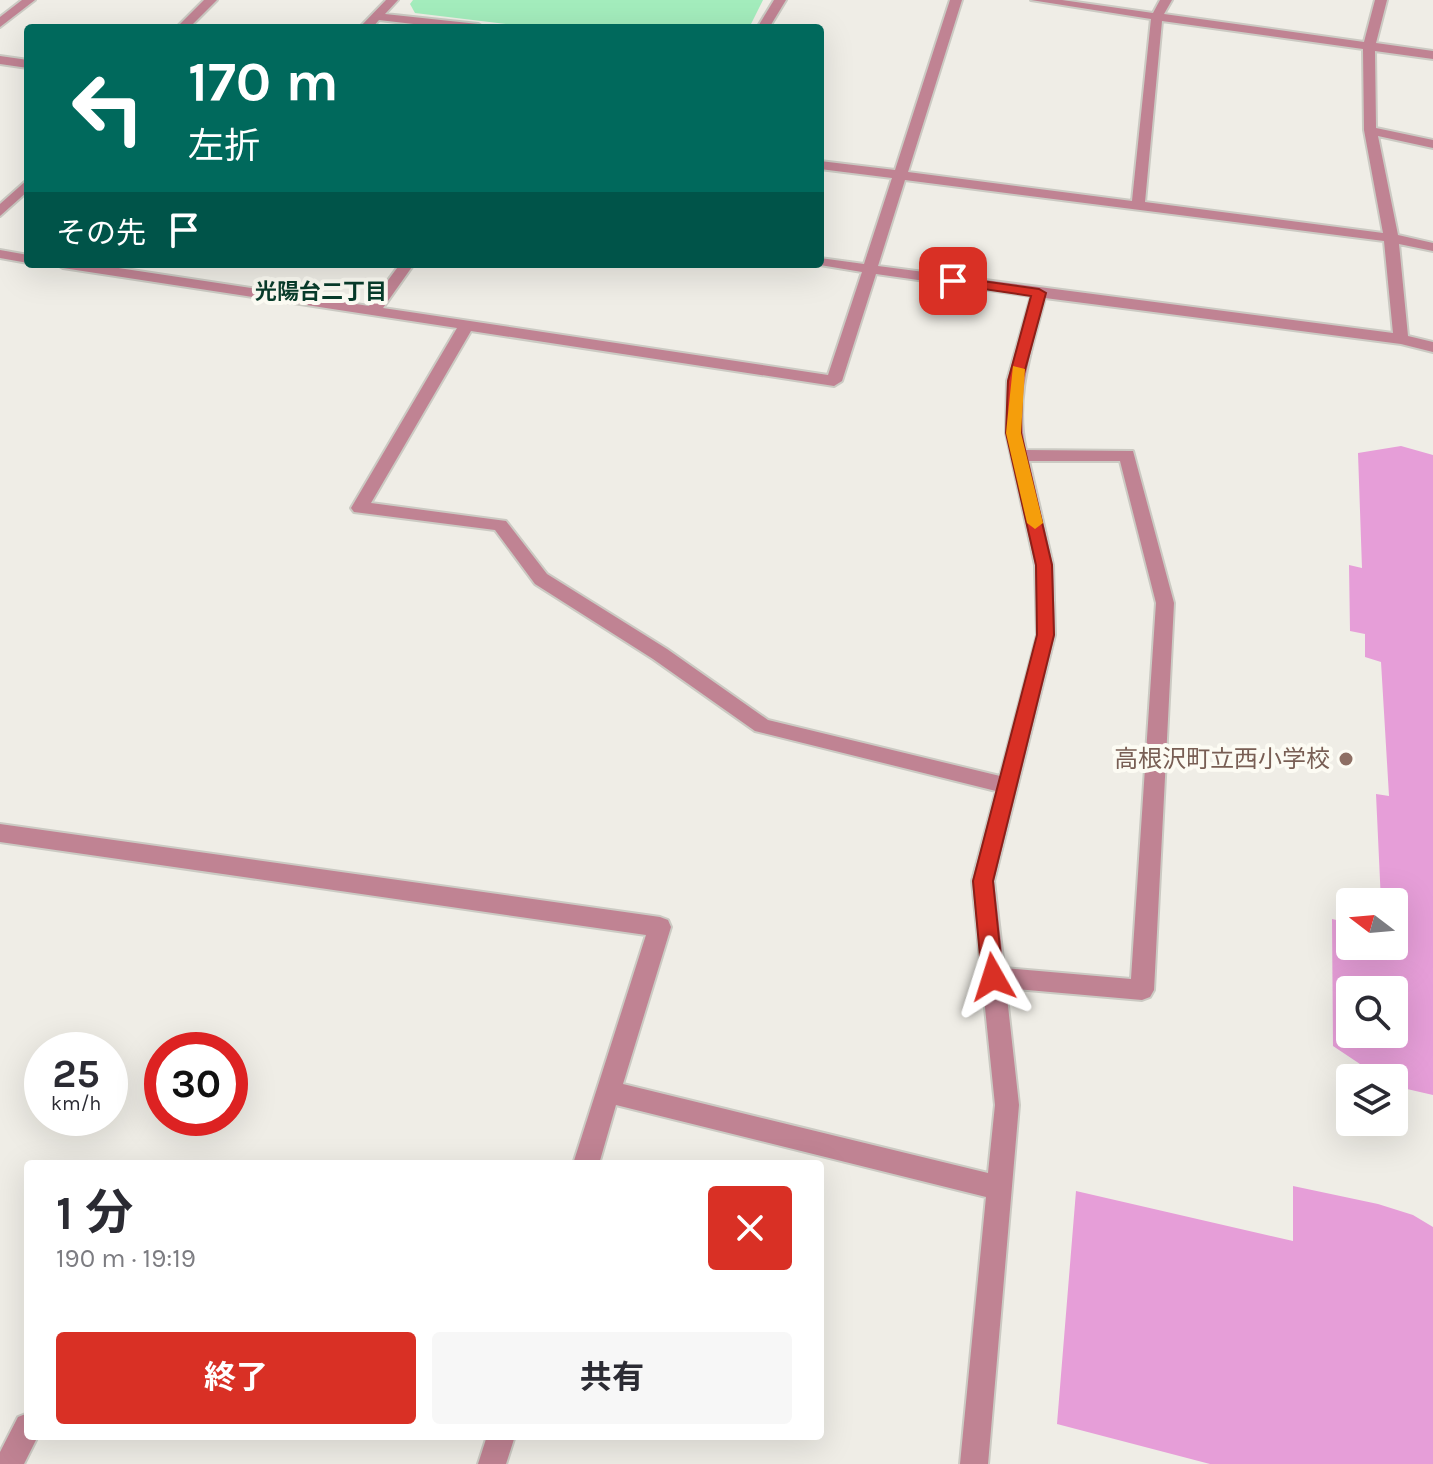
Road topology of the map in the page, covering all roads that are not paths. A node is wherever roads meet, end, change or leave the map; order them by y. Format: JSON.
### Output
{"nodes":[{"id":1,"x":29,"y":0,"type":"edge"},
{"id":2,"x":211,"y":0,"type":"edge"},
{"id":3,"x":392,"y":0,"type":"edge"},
{"id":4,"x":780,"y":0,"type":"edge"},
{"id":5,"x":956,"y":0,"type":"edge"},
{"id":6,"x":1037,"y":0,"type":"edge"},
{"id":7,"x":1166,"y":0,"type":"edge"},
{"id":8,"x":1381,"y":0,"type":"edge"},
{"id":9,"x":376,"y":16,"type":"junction"},
{"id":10,"x":1157,"y":16,"type":"junction"},
{"id":11,"x":0,"y":23,"type":"edge"},
{"id":12,"x":186,"y":24,"type":"edge"},
{"id":13,"x":369,"y":24,"type":"edge"},
{"id":14,"x":444,"y":24,"type":"edge"},
{"id":15,"x":765,"y":24,"type":"edge"},
{"id":16,"x":1369,"y":47,"type":"junction"},
{"id":17,"x":1433,"y":55,"type":"edge"},
{"id":18,"x":0,"y":60,"type":"edge"},
{"id":19,"x":24,"y":63,"type":"edge"},
{"id":20,"x":1370,"y":130,"type":"junction"},
{"id":21,"x":1433,"y":144,"type":"edge"},
{"id":22,"x":824,"y":166,"type":"edge"},
{"id":23,"x":897,"y":175,"type":"junction"},
{"id":24,"x":24,"y":187,"type":"edge"},
{"id":25,"x":1138,"y":206,"type":"junction"},
{"id":26,"x":0,"y":212,"type":"edge"},
{"id":27,"x":1391,"y":238,"type":"junction"},
{"id":28,"x":1433,"y":247,"type":"edge"},
{"id":29,"x":0,"y":254,"type":"edge"},
{"id":30,"x":24,"y":258,"type":"edge"},
{"id":31,"x":824,"y":263,"type":"edge"},
{"id":32,"x":89,"y":268,"type":"edge"},
{"id":33,"x":404,"y":268,"type":"edge"},
{"id":34,"x":868,"y":269,"type":"junction"},
{"id":35,"x":1039,"y":293,"type":"junction"},
{"id":36,"x":373,"y":311,"type":"junction"},
{"id":37,"x":467,"y":325,"type":"junction"},
{"id":38,"x":1401,"y":339,"type":"junction"},
{"id":39,"x":1433,"y":347,"type":"edge"},
{"id":40,"x":1019,"y":456,"type":"junction"},
{"id":41,"x":1007,"y":786,"type":"junction"},
{"id":42,"x":0,"y":833,"type":"edge"},
{"id":43,"x":993,"y":977,"type":"junction"},
{"id":44,"x":608,"y":1092,"type":"junction"},
{"id":45,"x":587,"y":1160,"type":"edge"},
{"id":46,"x":1000,"y":1188,"type":"junction"},
{"id":47,"x":24,"y":1435,"type":"edge"},
{"id":48,"x":500,"y":1440,"type":"edge"},
{"id":49,"x":9,"y":1464,"type":"edge"},
{"id":50,"x":492,"y":1464,"type":"edge"},
{"id":51,"x":974,"y":1464,"type":"edge"}],
"edges":[{"from":1,"to":11,"type":"street"},
{"from":2,"to":12,"type":"street"},
{"from":3,"to":9,"type":"street"},
{"from":4,"to":15,"type":"street"},
{"from":5,"to":23,"type":"street"},
{"from":6,"to":10,"type":"street"},
{"from":7,"to":10,"type":"street"},
{"from":8,"to":16,"type":"street"},
{"from":9,"to":13,"type":"street"},
{"from":9,"to":14,"type":"street"},
{"from":10,"to":16,"type":"street"},
{"from":10,"to":25,"type":"street"},
{"from":16,"to":17,"type":"street"},
{"from":16,"to":20,"type":"street"},
{"from":18,"to":19,"type":"street"},
{"from":20,"to":21,"type":"street"},
{"from":20,"to":27,"type":"street"},
{"from":22,"to":23,"type":"street"},
{"from":23,"to":25,"type":"street"},
{"from":23,"to":34,"type":"street"},
{"from":24,"to":26,"type":"street"},
{"from":25,"to":27,"type":"street"},
{"from":27,"to":28,"type":"street"},
{"from":27,"to":38,"type":"street"},
{"from":29,"to":30,"type":"street"},
{"from":31,"to":34,"type":"street"},
{"from":32,"to":36,"type":"street"},
{"from":33,"to":36,"type":"street"},
{"from":34,"to":35,"type":"street"},
{"from":34,"to":37,"type":"street"},
{"from":35,"to":38,"type":"street"},
{"from":35,"to":40,"type":"street"},
{"from":36,"to":37,"type":"street"},
{"from":37,"to":41,"type":"street"},
{"from":38,"to":39,"type":"street"},
{"from":40,"to":41,"type":"street"},
{"from":40,"to":43,"type":"street"},
{"from":41,"to":43,"type":"street"},
{"from":42,"to":44,"type":"street"},
{"from":43,"to":46,"type":"street"},
{"from":44,"to":45,"type":"street"},
{"from":44,"to":46,"type":"street"},
{"from":46,"to":51,"type":"street"},
{"from":47,"to":49,"type":"street"},
{"from":48,"to":50,"type":"street"}]}
